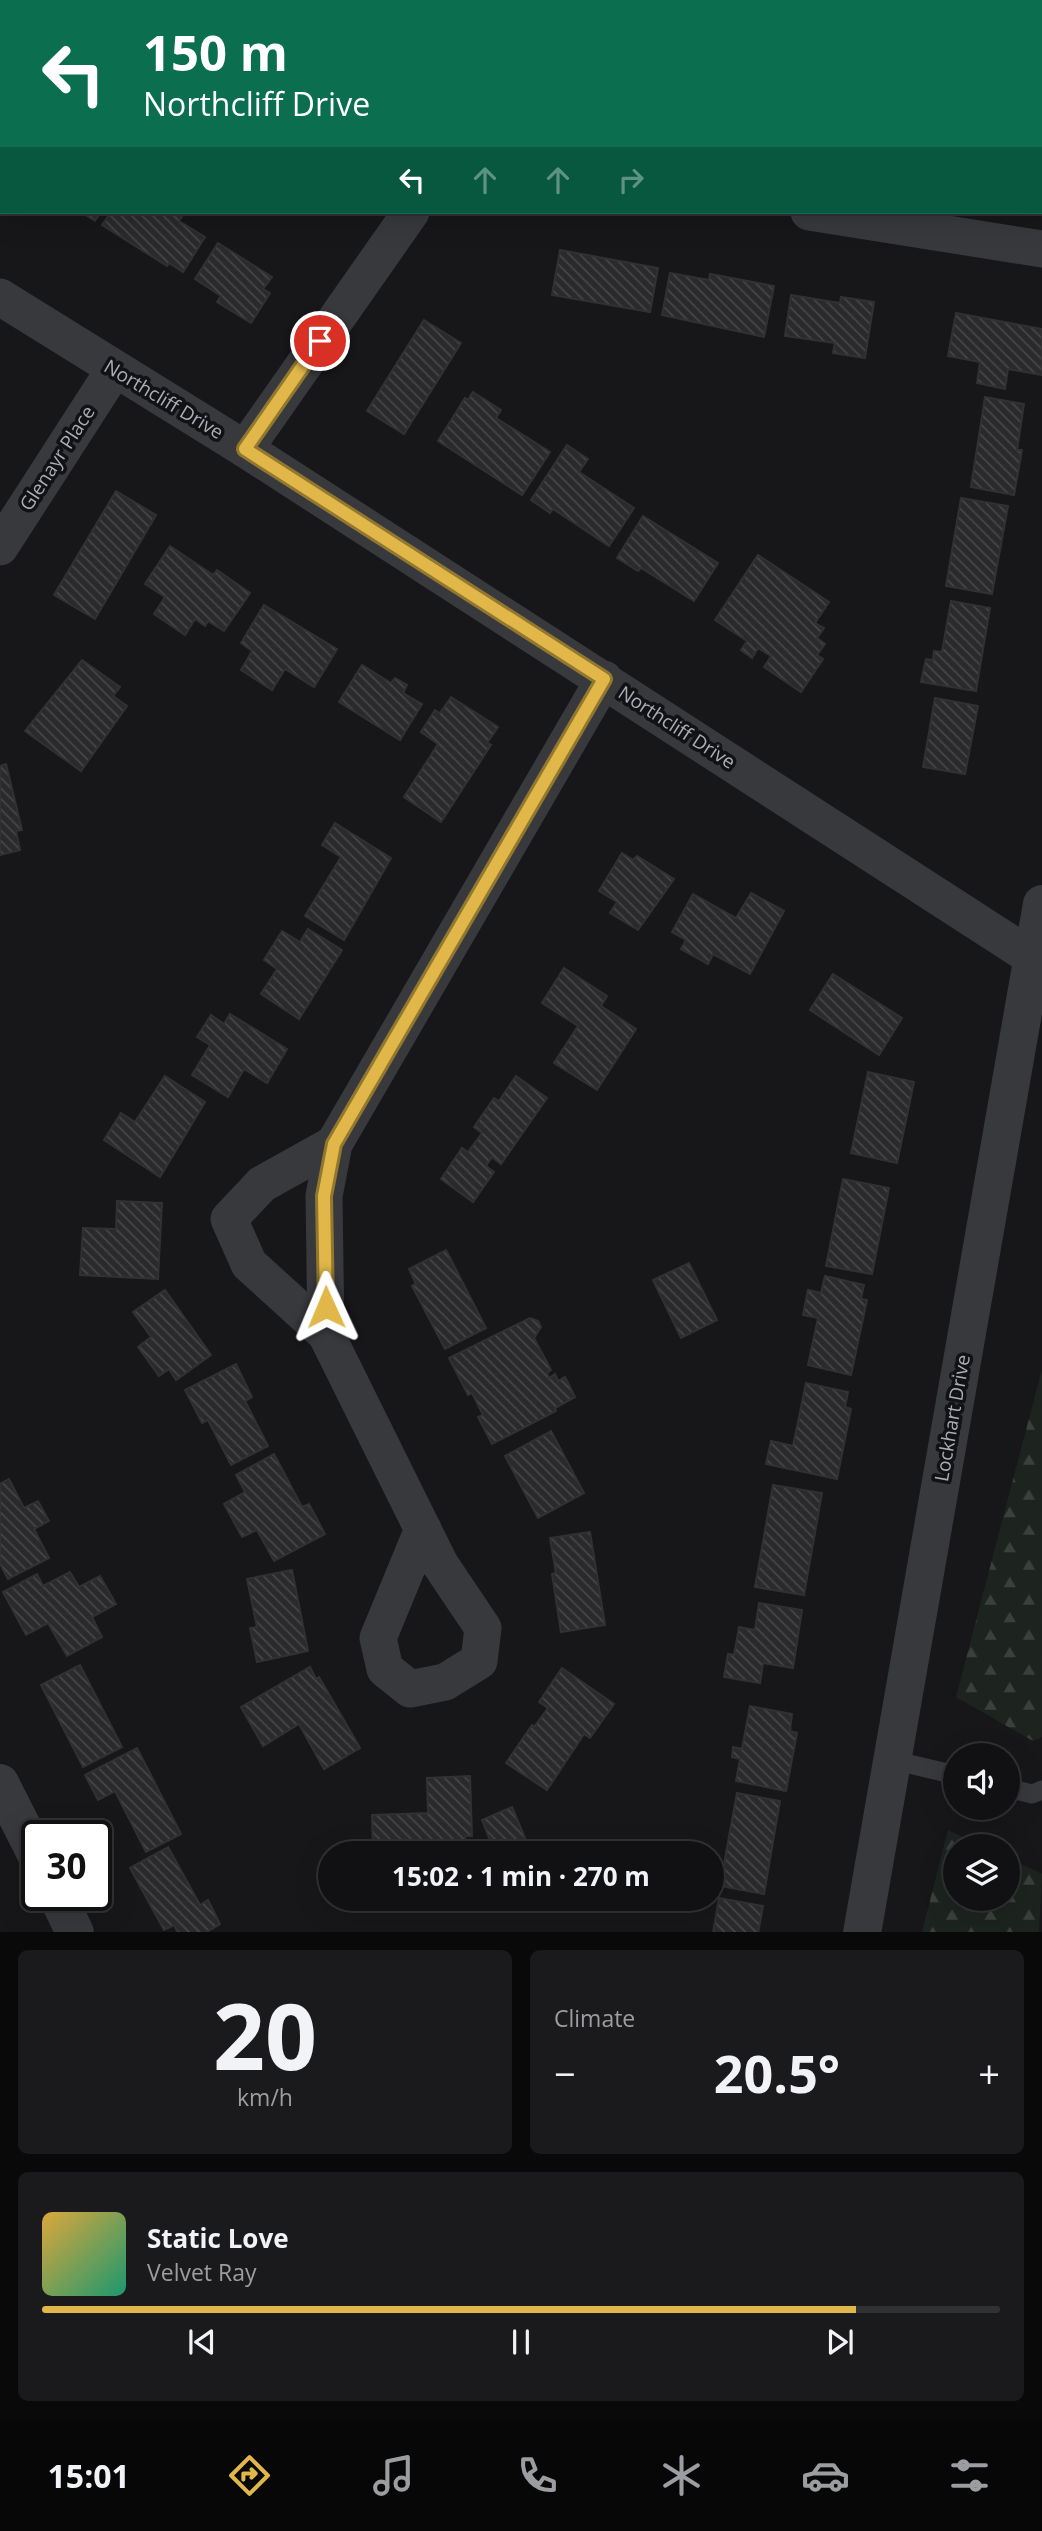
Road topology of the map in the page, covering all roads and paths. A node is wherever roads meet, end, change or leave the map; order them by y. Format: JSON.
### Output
{"nodes":[{"id":1,"x":410,"y":214,"type":"edge"},
{"id":2,"x":822,"y":214,"type":"edge"},
{"id":3,"x":1042,"y":249,"type":"edge"},
{"id":4,"x":0,"y":297,"type":"edge"},
{"id":5,"x":114,"y":370,"type":"junction"},
{"id":6,"x":245,"y":449,"type":"junction"},
{"id":7,"x":0,"y":547,"type":"edge"},
{"id":8,"x":604,"y":679,"type":"junction"},
{"id":9,"x":1042,"y":904,"type":"edge"},
{"id":10,"x":1033,"y":958,"type":"junction"},
{"id":11,"x":334,"y":1144,"type":"junction"},
{"id":12,"x":326,"y":1334,"type":"junction"},
{"id":13,"x":423,"y":1529,"type":"dead end"},
{"id":14,"x":892,"y":1759,"type":"junction"},
{"id":15,"x":943,"y":1772,"type":"edge"},
{"id":16,"x":0,"y":1783,"type":"edge"},
{"id":17,"x":1020,"y":1791,"type":"edge"},
{"id":18,"x":1039,"y":1796,"type":"edge"},
{"id":19,"x":21,"y":1824,"type":"edge"},
{"id":20,"x":65,"y":1911,"type":"edge"},
{"id":21,"x":75,"y":1932,"type":"edge"},
{"id":22,"x":862,"y":1932,"type":"edge"}],
"edges":[{"from":1,"to":6,"type":"street"},
{"from":2,"to":3,"type":"street"},
{"from":4,"to":5,"type":"street","name":"Northcliff Drive"},
{"from":5,"to":6,"type":"street","name":"Northcliff Drive"},
{"from":5,"to":7,"type":"street","name":"Glenayr Place"},
{"from":6,"to":8,"type":"street","name":"Northcliff Drive"},
{"from":8,"to":10,"type":"street","name":"Northcliff Drive"},
{"from":8,"to":11,"type":"street"},
{"from":9,"to":10,"type":"street","name":"Lockhart Drive"},
{"from":10,"to":14,"type":"street","name":"Lockhart Drive"},
{"from":11,"to":12,"type":"street"},
{"from":11,"to":12,"type":"street"},
{"from":12,"to":13,"type":"street"},
{"from":14,"to":15,"type":"lane"},
{"from":14,"to":22,"type":"street","name":"Lockhart Drive"},
{"from":16,"to":19,"type":"street"},
{"from":17,"to":18,"type":"lane"},
{"from":20,"to":21,"type":"street"}]}
